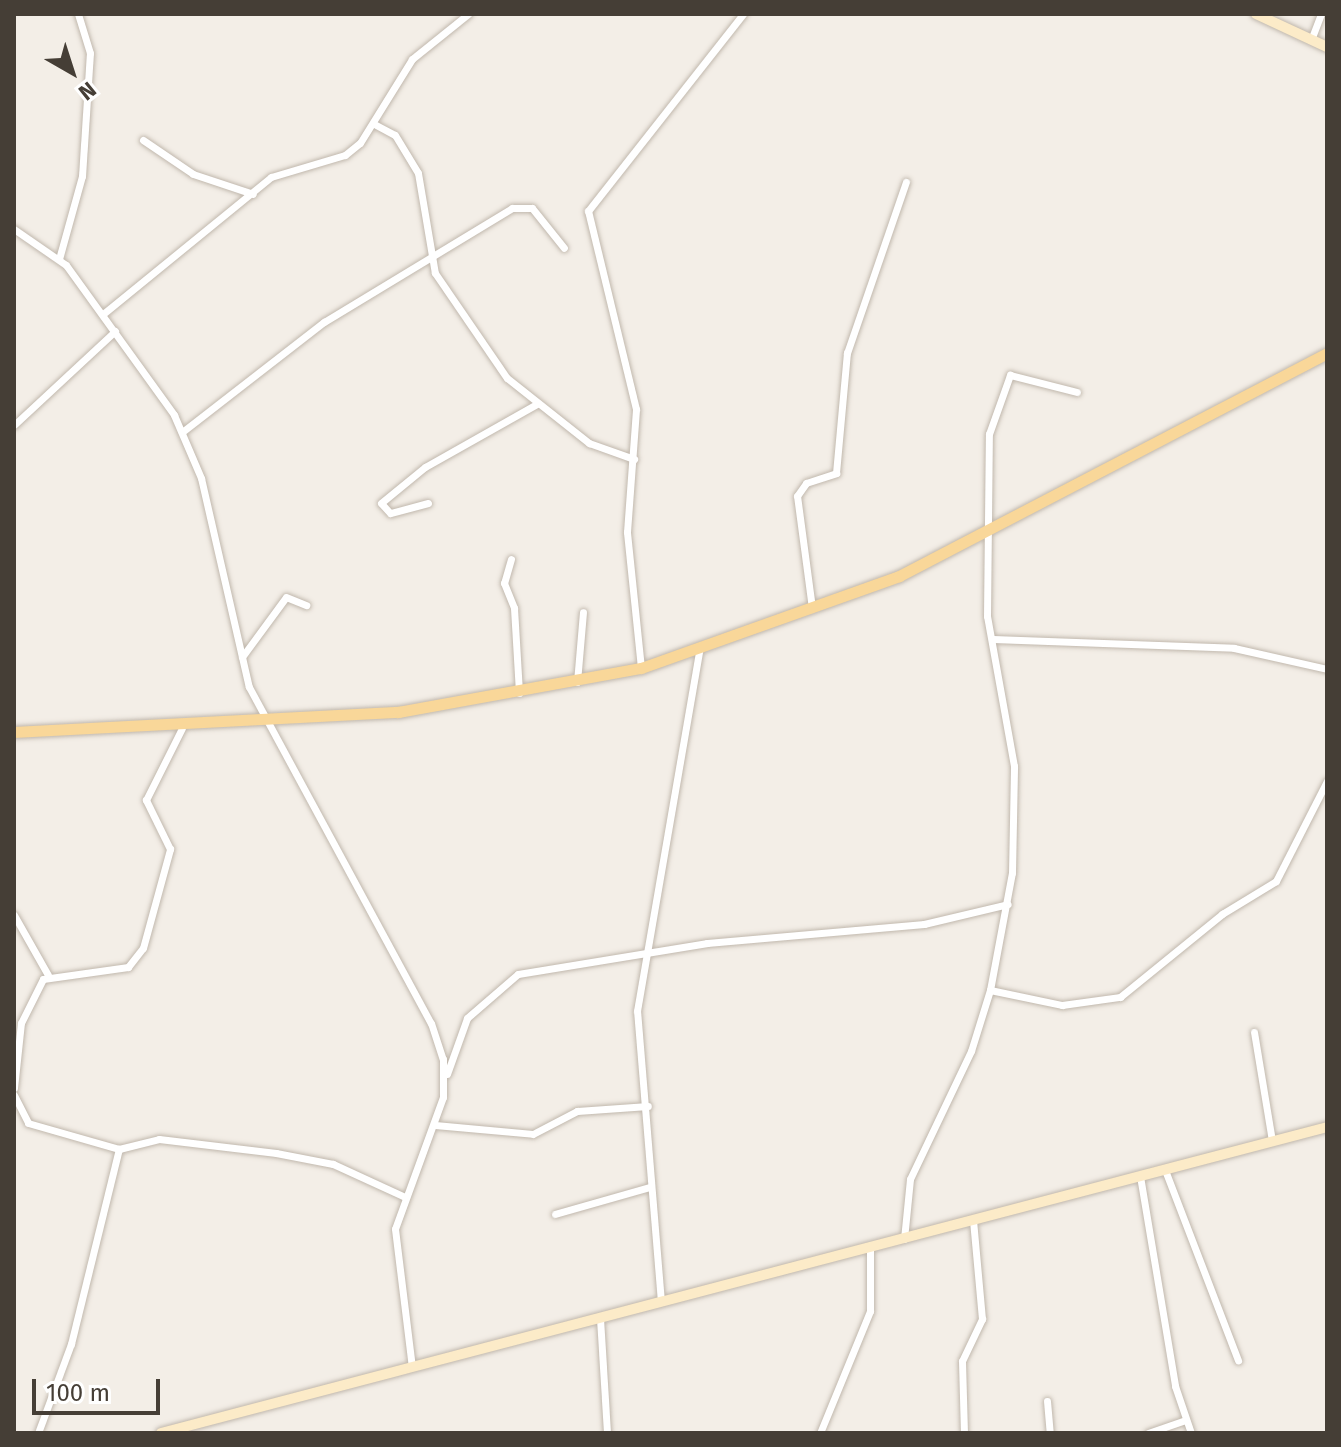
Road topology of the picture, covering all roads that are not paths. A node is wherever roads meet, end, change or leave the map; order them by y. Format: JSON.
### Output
{"nodes":[{"id":1,"x":78,"y":14,"type":"edge"},
{"id":2,"x":468,"y":14,"type":"edge"},
{"id":3,"x":743,"y":14,"type":"edge"},
{"id":4,"x":1256,"y":14,"type":"edge"},
{"id":5,"x":1321,"y":14,"type":"edge"},
{"id":6,"x":1311,"y":40,"type":"junction"},
{"id":7,"x":1327,"y":47,"type":"edge"},
{"id":8,"x":376,"y":125,"type":"junction"},
{"id":9,"x":143,"y":140,"type":"dead end"},
{"id":10,"x":906,"y":182,"type":"dead end"},
{"id":11,"x":253,"y":194,"type":"junction"},
{"id":12,"x":14,"y":229,"type":"edge"},
{"id":13,"x":564,"y":248,"type":"dead end"},
{"id":14,"x":429,"y":258,"type":"junction"},
{"id":15,"x":59,"y":259,"type":"junction"},
{"id":16,"x":103,"y":314,"type":"junction"},
{"id":17,"x":115,"y":331,"type":"junction"},
{"id":18,"x":1327,"y":353,"type":"edge"},
{"id":19,"x":1077,"y":392,"type":"dead end"},
{"id":20,"x":537,"y":404,"type":"junction"},
{"id":21,"x":14,"y":425,"type":"edge"},
{"id":22,"x":182,"y":432,"type":"junction"},
{"id":23,"x":634,"y":459,"type":"junction"},
{"id":24,"x":428,"y":503,"type":"dead end"},
{"id":25,"x":985,"y":535,"type":"junction"},
{"id":26,"x":511,"y":559,"type":"dead end"},
{"id":27,"x":306,"y":605,"type":"dead end"},
{"id":28,"x":812,"y":610,"type":"junction"},
{"id":29,"x":583,"y":612,"type":"dead end"},
{"id":30,"x":993,"y":639,"type":"junction"},
{"id":31,"x":699,"y":651,"type":"junction"},
{"id":32,"x":242,"y":657,"type":"junction"},
{"id":33,"x":641,"y":668,"type":"junction"},
{"id":34,"x":1327,"y":669,"type":"edge"},
{"id":35,"x":577,"y":683,"type":"junction"},
{"id":36,"x":519,"y":694,"type":"junction"},
{"id":37,"x":265,"y":722,"type":"junction"},
{"id":38,"x":182,"y":728,"type":"junction"},
{"id":39,"x":14,"y":732,"type":"edge"},
{"id":40,"x":1327,"y":781,"type":"edge"},
{"id":41,"x":1008,"y":904,"type":"junction"},
{"id":42,"x":14,"y":915,"type":"edge"},
{"id":43,"x":642,"y":951,"type":"junction"},
{"id":44,"x":48,"y":975,"type":"junction"},
{"id":45,"x":990,"y":990,"type":"junction"},
{"id":46,"x":18,"y":1023,"type":"edge"},
{"id":47,"x":1254,"y":1032,"type":"dead end"},
{"id":48,"x":445,"y":1080,"type":"junction"},
{"id":49,"x":14,"y":1088,"type":"edge"},
{"id":50,"x":14,"y":1095,"type":"edge"},
{"id":51,"x":648,"y":1106,"type":"junction"},
{"id":52,"x":435,"y":1125,"type":"junction"},
{"id":53,"x":1327,"y":1127,"type":"edge"},
{"id":54,"x":1272,"y":1141,"type":"junction"},
{"id":55,"x":119,"y":1149,"type":"junction"},
{"id":56,"x":1165,"y":1170,"type":"junction"},
{"id":57,"x":1140,"y":1176,"type":"junction"},
{"id":58,"x":650,"y":1187,"type":"junction"},
{"id":59,"x":405,"y":1197,"type":"junction"},
{"id":60,"x":555,"y":1214,"type":"dead end"},
{"id":61,"x":973,"y":1220,"type":"junction"},
{"id":62,"x":904,"y":1239,"type":"junction"},
{"id":63,"x":870,"y":1247,"type":"junction"},
{"id":64,"x":661,"y":1302,"type":"junction"},
{"id":65,"x":600,"y":1318,"type":"junction"},
{"id":66,"x":1238,"y":1360,"type":"dead end"},
{"id":67,"x":412,"y":1367,"type":"junction"},
{"id":68,"x":1047,"y":1401,"type":"dead end"},
{"id":69,"x":1185,"y":1420,"type":"junction"},
{"id":70,"x":177,"y":1431,"type":"edge"},
{"id":71,"x":38,"y":1433,"type":"edge"},
{"id":72,"x":161,"y":1433,"type":"edge"},
{"id":73,"x":607,"y":1433,"type":"edge"},
{"id":74,"x":820,"y":1433,"type":"edge"},
{"id":75,"x":964,"y":1433,"type":"edge"},
{"id":76,"x":1050,"y":1433,"type":"edge"},
{"id":77,"x":1148,"y":1433,"type":"edge"},
{"id":78,"x":1191,"y":1433,"type":"edge"}],
"edges":[{"from":1,"to":15,"type":"street"},
{"from":2,"to":8,"type":"street"},
{"from":3,"to":23,"type":"street"},
{"from":4,"to":6,"type":"main road"},
{"from":5,"to":6,"type":"street"},
{"from":6,"to":7,"type":"main road"},
{"from":8,"to":11,"type":"street"},
{"from":8,"to":14,"type":"street"},
{"from":9,"to":11,"type":"street"},
{"from":10,"to":28,"type":"street"},
{"from":11,"to":16,"type":"street"},
{"from":12,"to":15,"type":"street"},
{"from":13,"to":14,"type":"street"},
{"from":14,"to":20,"type":"street"},
{"from":14,"to":22,"type":"street"},
{"from":15,"to":16,"type":"street"},
{"from":16,"to":17,"type":"street"},
{"from":17,"to":21,"type":"street"},
{"from":17,"to":22,"type":"street"},
{"from":18,"to":25,"type":"main road"},
{"from":19,"to":25,"type":"street"},
{"from":20,"to":23,"type":"street"},
{"from":20,"to":24,"type":"street"},
{"from":22,"to":32,"type":"street"},
{"from":23,"to":33,"type":"street"},
{"from":25,"to":28,"type":"main road"},
{"from":25,"to":30,"type":"street"},
{"from":26,"to":36,"type":"street"},
{"from":27,"to":32,"type":"street"},
{"from":28,"to":31,"type":"main road"},
{"from":29,"to":35,"type":"street"},
{"from":30,"to":34,"type":"street"},
{"from":30,"to":41,"type":"street"},
{"from":31,"to":33,"type":"main road"},
{"from":31,"to":43,"type":"street"},
{"from":32,"to":37,"type":"street"},
{"from":33,"to":35,"type":"main road"},
{"from":35,"to":36,"type":"main road"},
{"from":36,"to":37,"type":"main road"},
{"from":37,"to":38,"type":"main road"},
{"from":37,"to":48,"type":"street"},
{"from":38,"to":39,"type":"main road"},
{"from":38,"to":44,"type":"street"},
{"from":40,"to":45,"type":"street"},
{"from":41,"to":43,"type":"street"},
{"from":41,"to":45,"type":"street"},
{"from":42,"to":44,"type":"street"},
{"from":43,"to":48,"type":"street"},
{"from":43,"to":51,"type":"street"},
{"from":44,"to":46,"type":"street"},
{"from":45,"to":62,"type":"street"},
{"from":46,"to":49,"type":"street"},
{"from":47,"to":54,"type":"street"},
{"from":48,"to":52,"type":"street"},
{"from":50,"to":55,"type":"street"},
{"from":51,"to":52,"type":"street"},
{"from":51,"to":58,"type":"street"},
{"from":52,"to":59,"type":"street"},
{"from":53,"to":54,"type":"main road"},
{"from":54,"to":56,"type":"main road"},
{"from":55,"to":59,"type":"street"},
{"from":55,"to":71,"type":"street"},
{"from":56,"to":57,"type":"main road"},
{"from":56,"to":66,"type":"street"},
{"from":57,"to":61,"type":"main road"},
{"from":57,"to":69,"type":"street"},
{"from":58,"to":60,"type":"street"},
{"from":58,"to":64,"type":"street"},
{"from":59,"to":67,"type":"street"},
{"from":61,"to":62,"type":"main road"},
{"from":61,"to":75,"type":"street"},
{"from":62,"to":63,"type":"main road"},
{"from":63,"to":64,"type":"main road"},
{"from":63,"to":74,"type":"street"},
{"from":64,"to":65,"type":"main road"},
{"from":65,"to":67,"type":"main road"},
{"from":65,"to":73,"type":"street"},
{"from":67,"to":70,"type":"main road"},
{"from":68,"to":76,"type":"street"},
{"from":69,"to":77,"type":"street"},
{"from":69,"to":78,"type":"street"},
{"from":70,"to":72,"type":"main road"}]}
